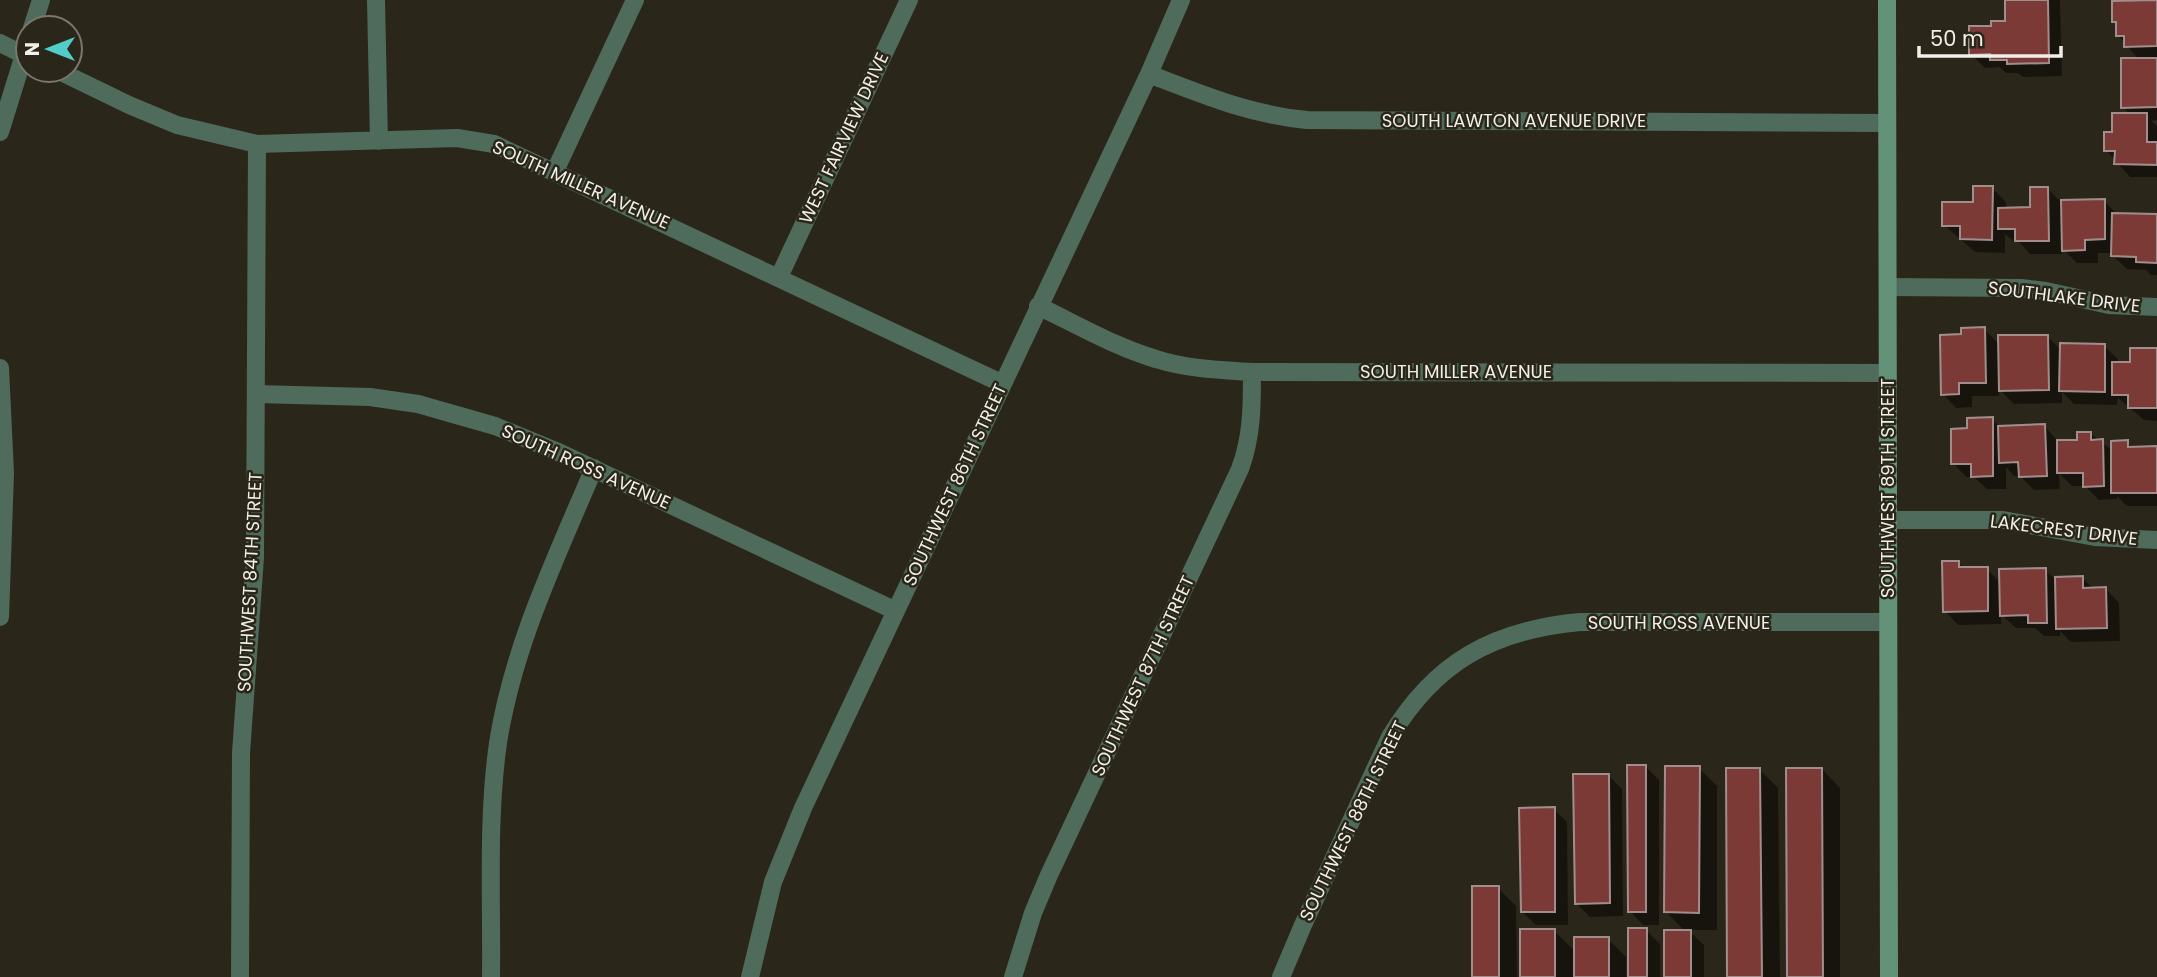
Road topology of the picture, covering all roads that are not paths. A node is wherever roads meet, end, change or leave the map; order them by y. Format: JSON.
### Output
{"nodes":[{"id":1,"x":376,"y":0,"type":"edge"},
{"id":2,"x":635,"y":0,"type":"edge"},
{"id":3,"x":909,"y":0,"type":"edge"},
{"id":4,"x":1181,"y":0,"type":"edge"},
{"id":5,"x":1886,"y":0,"type":"edge"},
{"id":6,"x":1149,"y":75,"type":"junction"},
{"id":7,"x":84,"y":83,"type":"edge"},
{"id":8,"x":16,"y":84,"type":"edge"},
{"id":9,"x":1887,"y":123,"type":"junction"},
{"id":10,"x":0,"y":132,"type":"edge"},
{"id":11,"x":379,"y":141,"type":"junction"},
{"id":12,"x":257,"y":145,"type":"junction"},
{"id":13,"x":555,"y":171,"type":"junction"},
{"id":14,"x":779,"y":277,"type":"junction"},
{"id":15,"x":1888,"y":287,"type":"junction"},
{"id":16,"x":1038,"y":306,"type":"junction"},
{"id":17,"x":2157,"y":307,"type":"edge"},
{"id":18,"x":0,"y":368,"type":"edge"},
{"id":19,"x":1252,"y":372,"type":"junction"},
{"id":20,"x":1887,"y":373,"type":"junction"},
{"id":21,"x":1001,"y":383,"type":"junction"},
{"id":22,"x":256,"y":394,"type":"junction"},
{"id":23,"x":594,"y":468,"type":"junction"},
{"id":24,"x":1888,"y":520,"type":"junction"},
{"id":25,"x":2157,"y":540,"type":"edge"},
{"id":26,"x":896,"y":611,"type":"junction"},
{"id":27,"x":0,"y":617,"type":"edge"},
{"id":28,"x":1888,"y":622,"type":"junction"},
{"id":29,"x":1475,"y":651,"type":"joint"},
{"id":30,"x":240,"y":977,"type":"edge"},
{"id":31,"x":491,"y":977,"type":"edge"},
{"id":32,"x":750,"y":977,"type":"edge"},
{"id":33,"x":1013,"y":977,"type":"edge"},
{"id":34,"x":1281,"y":977,"type":"edge"},
{"id":35,"x":1888,"y":977,"type":"edge"}],
"edges":[{"from":1,"to":11,"type":"street"},
{"from":2,"to":13,"type":"street"},
{"from":3,"to":14,"type":"street","name":"WEST FAIRVIEW DRIVE"},
{"from":4,"to":6,"type":"street","name":"SOUTHWEST 86TH STREET"},
{"from":5,"to":9,"type":"main road","name":"SOUTHWEST 89TH STREET"},
{"from":6,"to":9,"type":"street","name":"SOUTH LAWTON AVENUE DRIVE"},
{"from":6,"to":16,"type":"street","name":"SOUTHWEST 86TH STREET"},
{"from":7,"to":12,"type":"street","name":"SOUTH MILLER AVENUE"},
{"from":8,"to":10,"type":"street"},
{"from":9,"to":15,"type":"main road","name":"SOUTHWEST 89TH STREET"},
{"from":11,"to":12,"type":"street","name":"SOUTH MILLER AVENUE"},
{"from":11,"to":13,"type":"street","name":"SOUTH MILLER AVENUE"},
{"from":12,"to":22,"type":"street","name":"SOUTHWEST 84TH STREET"},
{"from":13,"to":14,"type":"street","name":"SOUTH MILLER AVENUE"},
{"from":14,"to":21,"type":"street","name":"SOUTH MILLER AVENUE"},
{"from":15,"to":17,"type":"street","name":"SOUTHLAKE DRIVE"},
{"from":15,"to":20,"type":"main road","name":"SOUTHWEST 89TH STREET"},
{"from":16,"to":19,"type":"street","name":"SOUTH MILLER AVENUE"},
{"from":16,"to":21,"type":"street","name":"SOUTHWEST 86TH STREET"},
{"from":18,"to":27,"type":"street"},
{"from":19,"to":20,"type":"street","name":"SOUTH MILLER AVENUE"},
{"from":19,"to":33,"type":"street","name":"SOUTHWEST 87TH STREET"},
{"from":20,"to":24,"type":"main road","name":"SOUTHWEST 89TH STREET"},
{"from":21,"to":26,"type":"street","name":"SOUTHWEST 86TH STREET"},
{"from":22,"to":23,"type":"street","name":"SOUTH ROSS AVENUE"},
{"from":22,"to":30,"type":"street","name":"SOUTHWEST 84TH STREET"},
{"from":23,"to":26,"type":"street","name":"SOUTH ROSS AVENUE"},
{"from":23,"to":31,"type":"street"},
{"from":24,"to":25,"type":"street","name":"LAKECREST DRIVE"},
{"from":24,"to":28,"type":"main road","name":"SOUTHWEST 89TH STREET"},
{"from":26,"to":32,"type":"street","name":"SOUTHWEST 86TH STREET"},
{"from":28,"to":29,"type":"street","name":"SOUTH ROSS AVENUE"},
{"from":28,"to":35,"type":"main road","name":"SOUTHWEST 89TH STREET"},
{"from":29,"to":34,"type":"street","name":"SOUTHWEST 88TH STREET"}]}
